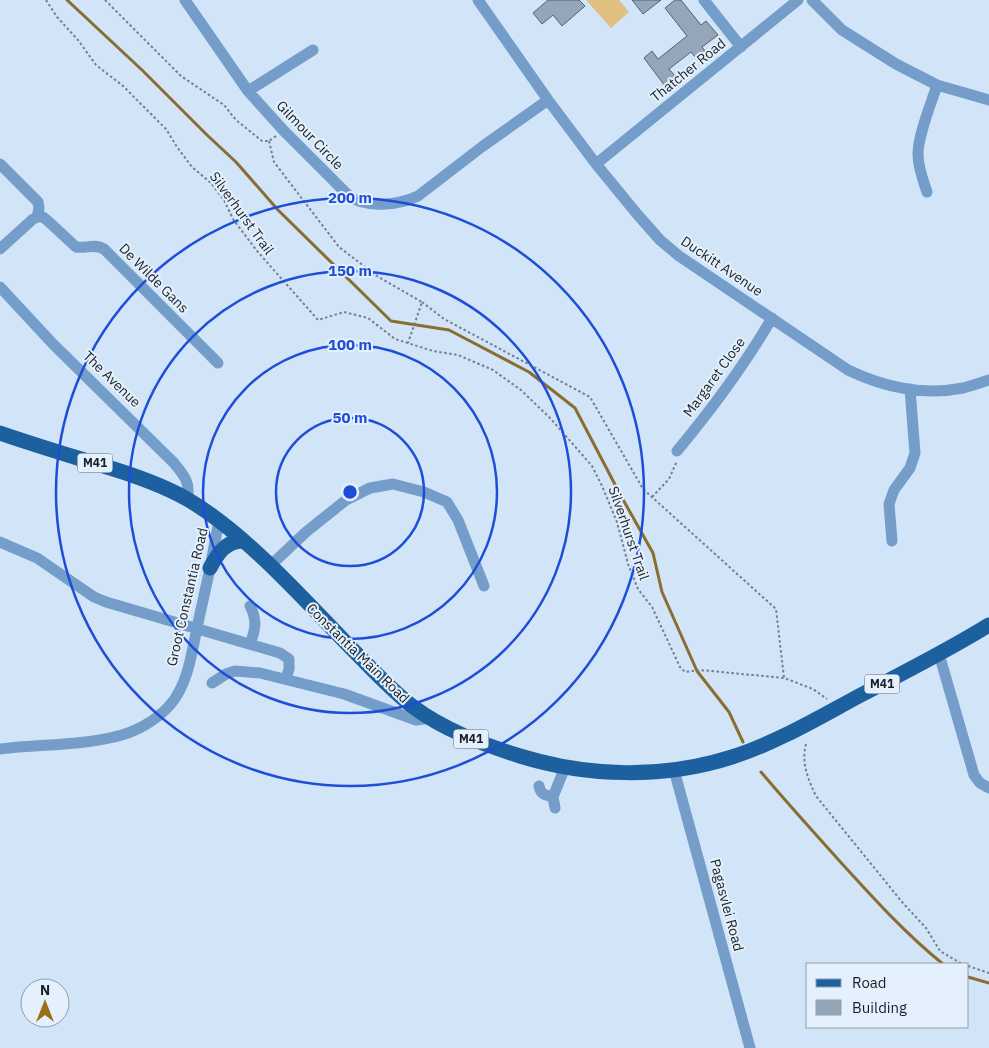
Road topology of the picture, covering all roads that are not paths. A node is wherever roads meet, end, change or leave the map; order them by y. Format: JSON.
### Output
{"nodes":[{"id":1,"x":185,"y":0,"type":"edge"},
{"id":2,"x":478,"y":0,"type":"edge"},
{"id":3,"x":704,"y":0,"type":"edge"},
{"id":4,"x":798,"y":0,"type":"edge"},
{"id":5,"x":812,"y":0,"type":"edge"},
{"id":6,"x":741,"y":47,"type":"junction"},
{"id":7,"x":313,"y":50,"type":"dead end"},
{"id":8,"x":937,"y":85,"type":"junction"},
{"id":9,"x":248,"y":90,"type":"junction"},
{"id":10,"x":548,"y":100,"type":"junction"},
{"id":11,"x":989,"y":100,"type":"edge"},
{"id":12,"x":0,"y":164,"type":"edge"},
{"id":13,"x":596,"y":164,"type":"junction"},
{"id":14,"x":928,"y":192,"type":"dead end"},
{"id":15,"x":37,"y":217,"type":"junction"},
{"id":16,"x":0,"y":250,"type":"edge"},
{"id":17,"x":0,"y":287,"type":"edge"},
{"id":18,"x":772,"y":318,"type":"junction"},
{"id":19,"x":218,"y":363,"type":"dead end"},
{"id":20,"x":989,"y":380,"type":"edge"},
{"id":21,"x":910,"y":389,"type":"junction"},
{"id":22,"x":0,"y":433,"type":"edge"},
{"id":23,"x":677,"y":451,"type":"road end"},
{"id":24,"x":188,"y":499,"type":"junction"},
{"id":25,"x":219,"y":521,"type":"junction"},
{"id":26,"x":242,"y":541,"type":"junction"},
{"id":27,"x":892,"y":541,"type":"dead end"},
{"id":28,"x":0,"y":542,"type":"edge"},
{"id":29,"x":270,"y":566,"type":"junction"},
{"id":30,"x":210,"y":568,"type":"junction"},
{"id":31,"x":484,"y":586,"type":"dead end"},
{"id":32,"x":250,"y":606,"type":"dead end"},
{"id":33,"x":989,"y":625,"type":"edge"},
{"id":34,"x":197,"y":628,"type":"junction"},
{"id":35,"x":250,"y":643,"type":"junction"},
{"id":36,"x":939,"y":654,"type":"junction"},
{"id":37,"x":286,"y":679,"type":"junction"},
{"id":38,"x":212,"y":683,"type":"dead end"},
{"id":39,"x":432,"y":718,"type":"junction"},
{"id":40,"x":0,"y":749,"type":"edge"},
{"id":41,"x":565,"y":767,"type":"junction"},
{"id":42,"x":674,"y":770,"type":"junction"},
{"id":43,"x":539,"y":786,"type":"dead end"},
{"id":44,"x":989,"y":788,"type":"edge"},
{"id":45,"x":750,"y":1048,"type":"edge"}],
"edges":[{"from":1,"to":9,"type":"street","name":"Gilmour Circle"},
{"from":2,"to":10,"type":"street","name":"Duckitt Avenue"},
{"from":3,"to":6,"type":"street"},
{"from":4,"to":6,"type":"street","name":"Thatcher Road"},
{"from":5,"to":8,"type":"street"},
{"from":6,"to":13,"type":"street","name":"Thatcher Road"},
{"from":7,"to":9,"type":"street"},
{"from":8,"to":11,"type":"street"},
{"from":8,"to":14,"type":"street"},
{"from":9,"to":10,"type":"street","name":"Gilmour Circle"},
{"from":10,"to":13,"type":"street","name":"Duckitt Avenue"},
{"from":12,"to":15,"type":"street"},
{"from":13,"to":18,"type":"street","name":"Duckitt Avenue"},
{"from":15,"to":16,"type":"street"},
{"from":15,"to":19,"type":"street","name":"De Wilde Gans"},
{"from":17,"to":24,"type":"street","name":"The Avenue"},
{"from":18,"to":21,"type":"street","name":"Duckitt Avenue"},
{"from":18,"to":23,"type":"street","name":"Margaret Close"},
{"from":20,"to":21,"type":"street","name":"Duckitt Avenue"},
{"from":21,"to":27,"type":"street"},
{"from":22,"to":24,"type":"main road","name":"Constantia Main Road","number":"M41"},
{"from":24,"to":25,"type":"main road","name":"Constantia Main Road","number":"M41"},
{"from":25,"to":26,"type":"main road","name":"Constantia Main Road","number":"M41"},
{"from":25,"to":30,"type":"street","name":"Groot Constantia Road"},
{"from":26,"to":29,"type":"main road","name":"Constantia Main Road","number":"M41"},
{"from":26,"to":30,"type":"main road"},
{"from":28,"to":34,"type":"street"},
{"from":29,"to":31,"type":"street"},
{"from":29,"to":39,"type":"main road","name":"Constantia Main Road","number":"M41"},
{"from":30,"to":34,"type":"street","name":"Groot Constantia Road"},
{"from":32,"to":35,"type":"street"},
{"from":33,"to":36,"type":"main road","name":"Constantia Main Road","number":"M41"},
{"from":34,"to":35,"type":"street"},
{"from":34,"to":40,"type":"street","name":"Groot Constantia Road"},
{"from":35,"to":37,"type":"street"},
{"from":36,"to":42,"type":"main road","name":"Constantia Main Road","number":"M41"},
{"from":36,"to":44,"type":"street"},
{"from":37,"to":38,"type":"street"},
{"from":37,"to":39,"type":"street"},
{"from":39,"to":41,"type":"main road","name":"Constantia Main Road","number":"M41"},
{"from":41,"to":42,"type":"main road","name":"Constantia Main Road","number":"M41"},
{"from":41,"to":43,"type":"street"},
{"from":42,"to":45,"type":"street","name":"Pagasvlei Road"}]}
